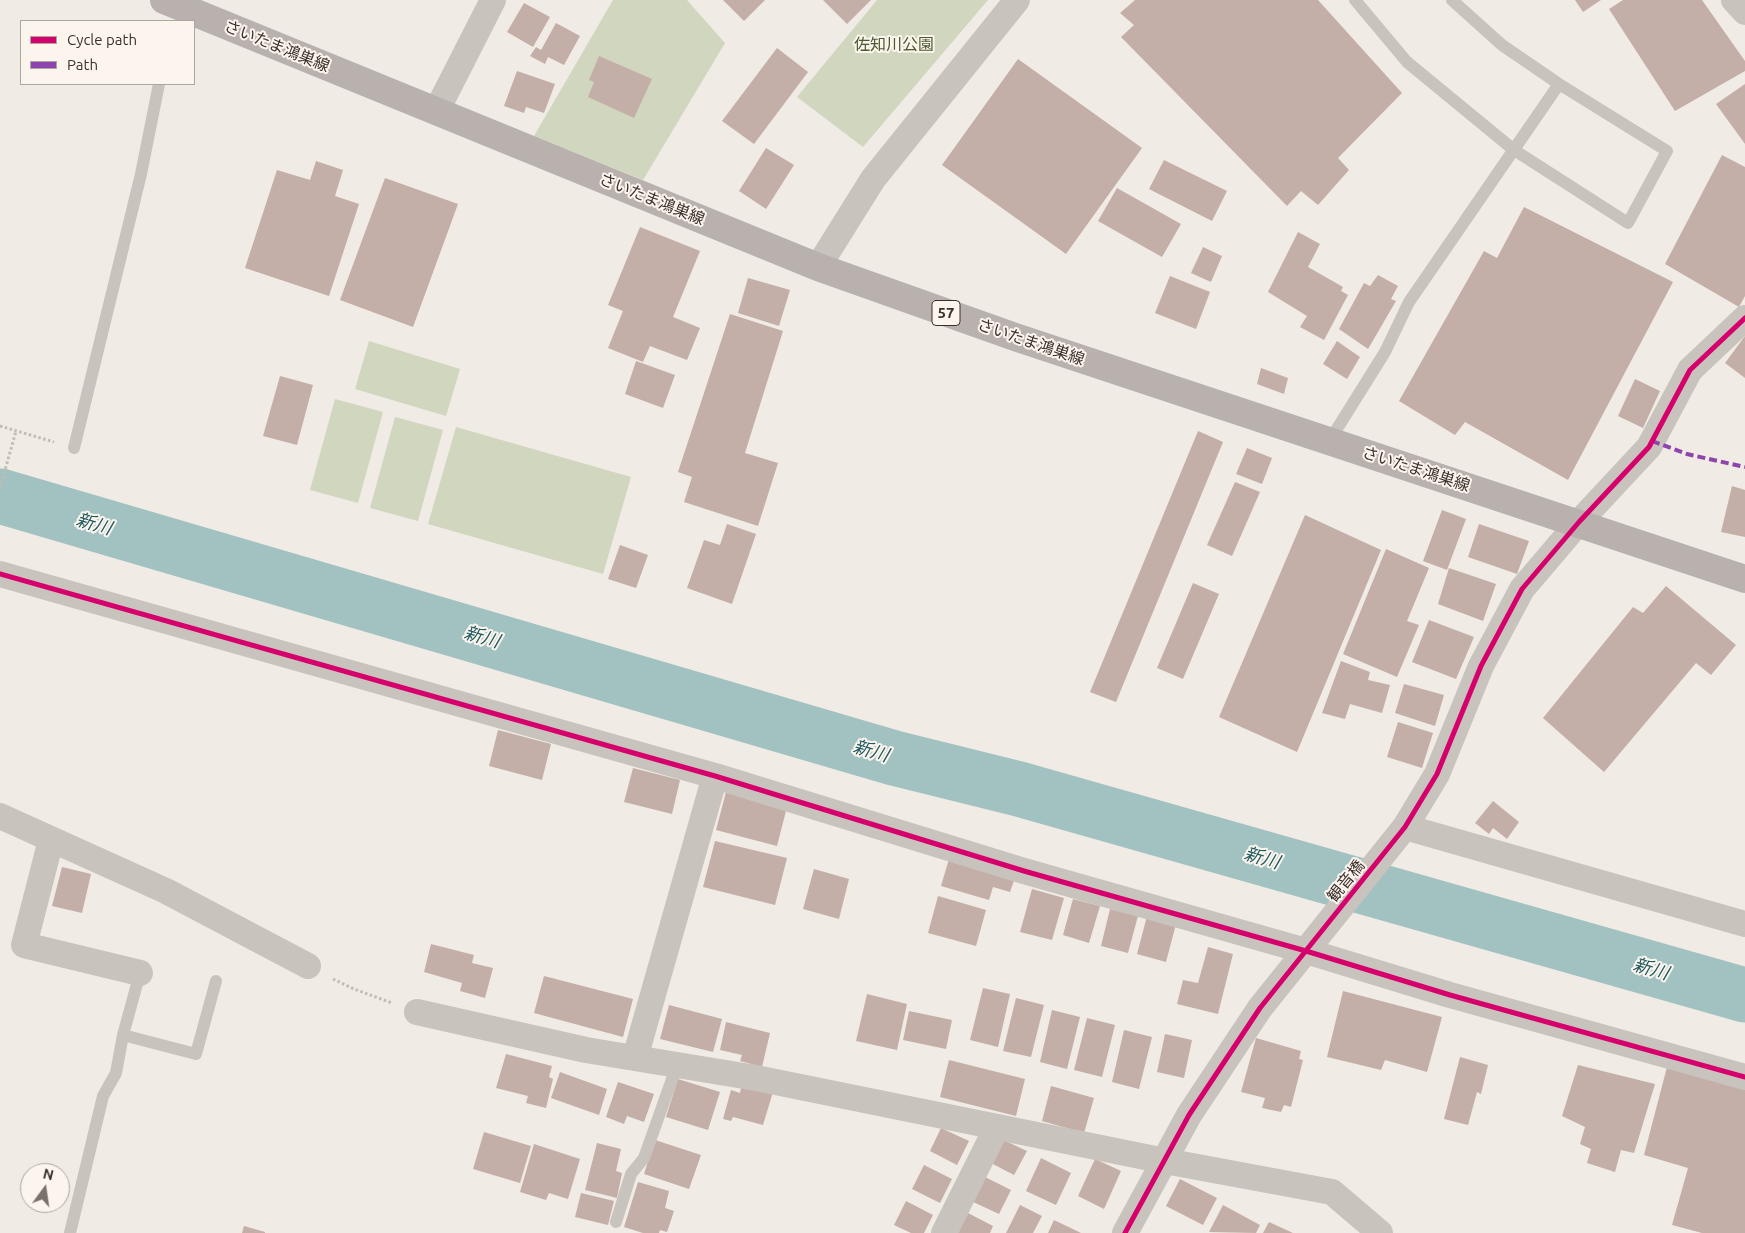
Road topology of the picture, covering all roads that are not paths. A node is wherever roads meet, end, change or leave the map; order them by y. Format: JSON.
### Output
{"nodes":[{"id":1,"x":493,"y":0,"type":"edge"},
{"id":2,"x":1017,"y":0,"type":"edge"},
{"id":3,"x":1355,"y":0,"type":"edge"},
{"id":4,"x":1452,"y":0,"type":"edge"},
{"id":5,"x":1734,"y":0,"type":"edge"},
{"id":6,"x":172,"y":7,"type":"edge"},
{"id":7,"x":1745,"y":12,"type":"edge"},
{"id":8,"x":1559,"y":84,"type":"junction"},
{"id":9,"x":160,"y":85,"type":"edge"},
{"id":10,"x":437,"y":110,"type":"junction"},
{"id":11,"x":1514,"y":150,"type":"junction"},
{"id":12,"x":818,"y":267,"type":"junction"},
{"id":13,"x":1745,"y":318,"type":"edge"},
{"id":14,"x":1330,"y":440,"type":"junction"},
{"id":15,"x":74,"y":448,"type":"road end"},
{"id":16,"x":1579,"y":522,"type":"junction"},
{"id":17,"x":0,"y":574,"type":"edge"},
{"id":18,"x":1745,"y":579,"type":"edge"},
{"id":19,"x":715,"y":776,"type":"junction"},
{"id":20,"x":0,"y":816,"type":"edge"},
{"id":21,"x":1405,"y":827,"type":"junction"},
{"id":22,"x":51,"y":840,"type":"junction"},
{"id":23,"x":1745,"y":924,"type":"edge"},
{"id":24,"x":1306,"y":951,"type":"junction"},
{"id":25,"x":308,"y":966,"type":"road end"},
{"id":26,"x":140,"y":974,"type":"joint"},
{"id":27,"x":216,"y":981,"type":"dead end"},
{"id":28,"x":417,"y":1012,"type":"road end"},
{"id":29,"x":123,"y":1035,"type":"junction"},
{"id":30,"x":635,"y":1058,"type":"junction"},
{"id":31,"x":677,"y":1065,"type":"junction"},
{"id":32,"x":1745,"y":1077,"type":"edge"},
{"id":33,"x":997,"y":1127,"type":"junction"},
{"id":34,"x":1165,"y":1161,"type":"junction"},
{"id":35,"x":616,"y":1222,"type":"dead end"},
{"id":36,"x":70,"y":1233,"type":"edge"},
{"id":37,"x":944,"y":1233,"type":"edge"},
{"id":38,"x":1125,"y":1233,"type":"edge"},
{"id":39,"x":1380,"y":1233,"type":"edge"}],
"edges":[{"from":1,"to":10,"type":"street"},
{"from":2,"to":12,"type":"street"},
{"from":3,"to":11,"type":"lane"},
{"from":4,"to":8,"type":"lane"},
{"from":5,"to":7,"type":"street"},
{"from":6,"to":10,"type":"main road","name":"さいたま鴻巣線","number":"57"},
{"from":8,"to":11,"type":"lane"},
{"from":8,"to":11,"type":"lane"},
{"from":9,"to":15,"type":"lane"},
{"from":10,"to":12,"type":"main road","name":"さいたま鴻巣線","number":"57"},
{"from":11,"to":14,"type":"lane"},
{"from":12,"to":14,"type":"main road","name":"さいたま鴻巣線","number":"57"},
{"from":13,"to":16,"type":"street","name":"観音橋"},
{"from":14,"to":16,"type":"main road","name":"さいたま鴻巣線","number":"57"},
{"from":16,"to":18,"type":"main road","name":"さいたま鴻巣線","number":"57"},
{"from":16,"to":21,"type":"street","name":"観音橋"},
{"from":17,"to":19,"type":"street"},
{"from":19,"to":24,"type":"street"},
{"from":19,"to":30,"type":"street"},
{"from":20,"to":22,"type":"street"},
{"from":21,"to":23,"type":"street"},
{"from":21,"to":24,"type":"street","name":"観音橋"},
{"from":22,"to":25,"type":"street"},
{"from":22,"to":26,"type":"street"},
{"from":24,"to":32,"type":"street"},
{"from":24,"to":34,"type":"street","name":"観音橋"},
{"from":26,"to":29,"type":"lane"},
{"from":27,"to":29,"type":"lane"},
{"from":28,"to":30,"type":"street"},
{"from":29,"to":36,"type":"lane"},
{"from":30,"to":31,"type":"street"},
{"from":31,"to":33,"type":"street"},
{"from":31,"to":35,"type":"lane"},
{"from":33,"to":34,"type":"street"},
{"from":33,"to":37,"type":"street"},
{"from":34,"to":38,"type":"street","name":"観音橋"},
{"from":34,"to":39,"type":"street"}]}
